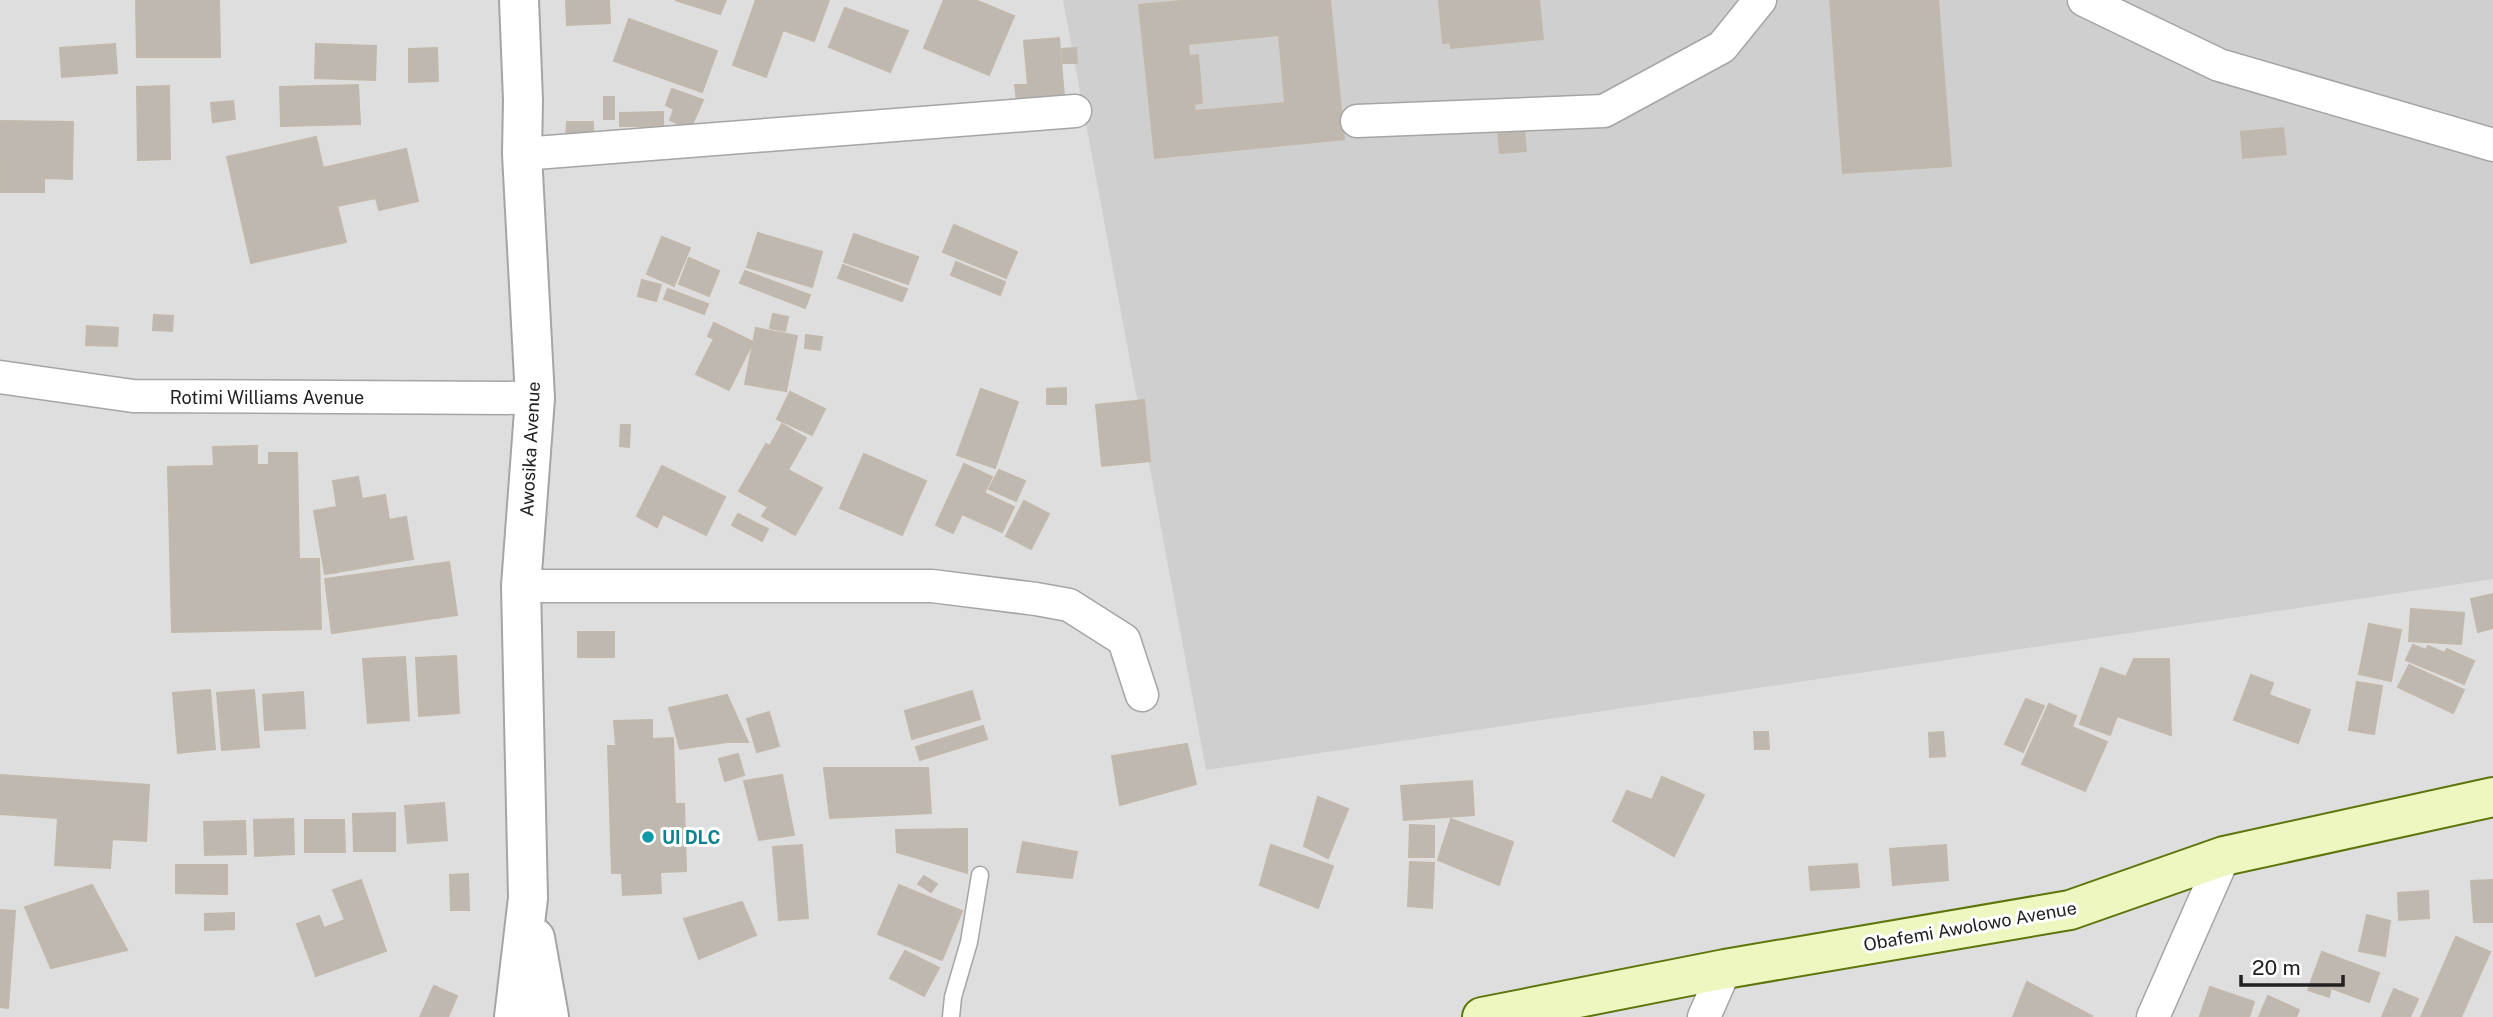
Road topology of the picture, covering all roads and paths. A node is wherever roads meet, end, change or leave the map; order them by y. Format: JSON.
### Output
{"nodes":[{"id":1,"x":519,"y":0,"type":"edge"},
{"id":2,"x":1760,"y":0,"type":"edge"},
{"id":3,"x":2084,"y":0,"type":"edge"},
{"id":4,"x":1075,"y":111,"type":"dead end"},
{"id":5,"x":1357,"y":121,"type":"dead end"},
{"id":6,"x":2493,"y":145,"type":"edge"},
{"id":7,"x":522,"y":154,"type":"junction"},
{"id":8,"x":0,"y":377,"type":"edge"},
{"id":9,"x":535,"y":398,"type":"junction"},
{"id":10,"x":521,"y":586,"type":"junction"},
{"id":11,"x":1142,"y":695,"type":"dead end"},
{"id":12,"x":2493,"y":797,"type":"edge"},
{"id":13,"x":2224,"y":856,"type":"junction"},
{"id":14,"x":980,"y":875,"type":"dead end"},
{"id":15,"x":528,"y":898,"type":"junction"},
{"id":16,"x":1725,"y":969,"type":"junction"},
{"id":17,"x":514,"y":1017,"type":"edge"},
{"id":18,"x":549,"y":1017,"type":"edge"},
{"id":19,"x":951,"y":1017,"type":"edge"},
{"id":20,"x":1482,"y":1017,"type":"edge"},
{"id":21,"x":1704,"y":1017,"type":"edge"},
{"id":22,"x":2153,"y":1017,"type":"edge"}],
"edges":[{"from":1,"to":7,"type":"street","name":"Awosika Avenue"},
{"from":2,"to":5,"type":"street"},
{"from":3,"to":6,"type":"street"},
{"from":4,"to":7,"type":"street"},
{"from":7,"to":9,"type":"street","name":"Awosika Avenue"},
{"from":8,"to":9,"type":"street","name":"Rotimi Williams Avenue"},
{"from":9,"to":10,"type":"street","name":"Awosika Avenue"},
{"from":10,"to":11,"type":"street"},
{"from":10,"to":15,"type":"street","name":"Awosika Avenue"},
{"from":12,"to":13,"type":"main road","name":"Obafemi Awolowo Avenue"},
{"from":13,"to":16,"type":"main road","name":"Obafemi Awolowo Avenue"},
{"from":13,"to":22,"type":"street"},
{"from":14,"to":19,"type":"lane"},
{"from":15,"to":17,"type":"street","name":"Awosika Avenue"},
{"from":15,"to":18,"type":"street","name":"Awosika Avenue"},
{"from":16,"to":20,"type":"main road","name":"Obafemi Awolowo Avenue"},
{"from":16,"to":21,"type":"street"}]}
